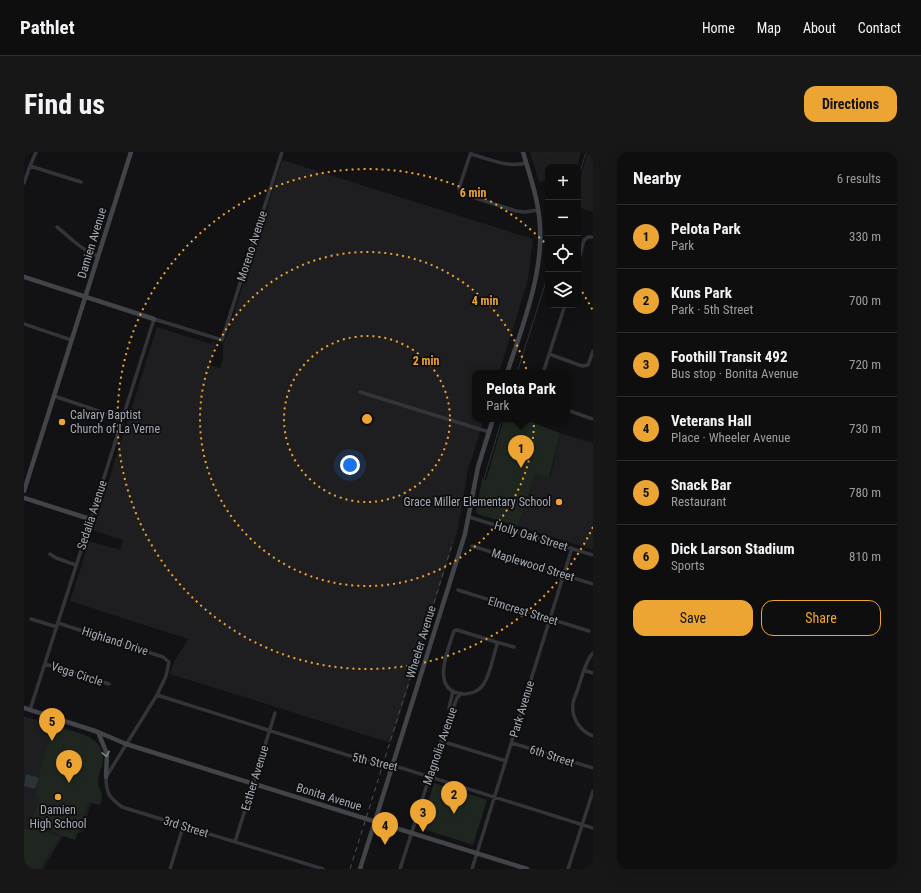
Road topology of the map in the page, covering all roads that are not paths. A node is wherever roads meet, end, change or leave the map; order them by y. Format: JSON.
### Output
{"nodes":[{"id":1,"x":36,"y":152,"type":"edge"},
{"id":2,"x":131,"y":152,"type":"edge"},
{"id":3,"x":282,"y":152,"type":"edge"},
{"id":4,"x":523,"y":152,"type":"edge"},
{"id":5,"x":471,"y":153,"type":"edge"},
{"id":6,"x":526,"y":164,"type":"junction"},
{"id":7,"x":30,"y":166,"type":"junction"},
{"id":8,"x":80,"y":182,"type":"dead end"},
{"id":9,"x":24,"y":183,"type":"edge"},
{"id":10,"x":538,"y":210,"type":"junction"},
{"id":11,"x":57,"y":227,"type":"dead end"},
{"id":12,"x":593,"y":237,"type":"edge"},
{"id":13,"x":581,"y":252,"type":"edge"},
{"id":14,"x":98,"y":256,"type":"junction"},
{"id":15,"x":24,"y":277,"type":"edge"},
{"id":16,"x":85,"y":296,"type":"junction"},
{"id":17,"x":563,"y":308,"type":"edge"},
{"id":18,"x":154,"y":319,"type":"junction"},
{"id":19,"x":24,"y":324,"type":"edge"},
{"id":20,"x":71,"y":340,"type":"junction"},
{"id":21,"x":593,"y":351,"type":"edge"},
{"id":22,"x":549,"y":354,"type":"junction"},
{"id":23,"x":508,"y":370,"type":"edge"},
{"id":24,"x":544,"y":370,"type":"edge"},
{"id":25,"x":360,"y":392,"type":"dead end"},
{"id":26,"x":54,"y":396,"type":"junction"},
{"id":27,"x":570,"y":411,"type":"edge"},
{"id":28,"x":122,"y":419,"type":"junction"},
{"id":29,"x":593,"y":419,"type":"edge"},
{"id":30,"x":492,"y":422,"type":"edge"},
{"id":31,"x":489,"y":432,"type":"junction"},
{"id":32,"x":24,"y":491,"type":"edge"},
{"id":33,"x":24,"y":498,"type":"edge"},
{"id":34,"x":469,"y":517,"type":"junction"},
{"id":35,"x":90,"y":519,"type":"junction"},
{"id":36,"x":472,"y":546,"type":"dead end"},
{"id":37,"x":572,"y":548,"type":"junction"},
{"id":38,"x":50,"y":554,"type":"dead end"},
{"id":39,"x":593,"y":555,"type":"edge"},
{"id":40,"x":76,"y":565,"type":"junction"},
{"id":41,"x":564,"y":575,"type":"junction"},
{"id":42,"x":593,"y":584,"type":"edge"},
{"id":43,"x":458,"y":590,"type":"dead end"},
{"id":44,"x":31,"y":619,"type":"dead end"},
{"id":45,"x":550,"y":619,"type":"junction"},
{"id":46,"x":58,"y":625,"type":"junction"},
{"id":47,"x":589,"y":631,"type":"dead end"},
{"id":48,"x":496,"y":642,"type":"junction"},
{"id":49,"x":514,"y":647,"type":"dead end"},
{"id":50,"x":593,"y":653,"type":"edge"},
{"id":51,"x":45,"y":664,"type":"junction"},
{"id":52,"x":584,"y":670,"type":"junction"},
{"id":53,"x":593,"y":673,"type":"edge"},
{"id":54,"x":109,"y":684,"type":"dead end"},
{"id":55,"x":453,"y":691,"type":"junction"},
{"id":56,"x":461,"y":694,"type":"junction"},
{"id":57,"x":157,"y":695,"type":"junction"},
{"id":58,"x":24,"y":708,"type":"edge"},
{"id":59,"x":30,"y":710,"type":"junction"},
{"id":60,"x":451,"y":710,"type":"junction"},
{"id":61,"x":275,"y":713,"type":"dead end"},
{"id":62,"x":270,"y":731,"type":"junction"},
{"id":63,"x":98,"y":732,"type":"junction"},
{"id":64,"x":593,"y":736,"type":"edge"},
{"id":65,"x":441,"y":741,"type":"junction"},
{"id":66,"x":512,"y":743,"type":"junction"},
{"id":67,"x":126,"y":744,"type":"junction"},
{"id":68,"x":506,"y":761,"type":"junction"},
{"id":69,"x":392,"y":765,"type":"junction"},
{"id":70,"x":593,"y":768,"type":"edge"},
{"id":71,"x":106,"y":777,"type":"junction"},
{"id":72,"x":429,"y":777,"type":"junction"},
{"id":73,"x":253,"y":784,"type":"junction"},
{"id":74,"x":593,"y":791,"type":"edge"},
{"id":75,"x":495,"y":798,"type":"junction"},
{"id":76,"x":374,"y":821,"type":"junction"},
{"id":77,"x":582,"y":825,"type":"junction"},
{"id":78,"x":183,"y":827,"type":"junction"},
{"id":79,"x":593,"y":828,"type":"edge"},
{"id":80,"x":412,"y":833,"type":"junction"},
{"id":81,"x":235,"y":842,"type":"junction"},
{"id":82,"x":477,"y":853,"type":"junction"},
{"id":83,"x":170,"y":869,"type":"edge"},
{"id":84,"x":323,"y":869,"type":"edge"},
{"id":85,"x":360,"y":869,"type":"edge"},
{"id":86,"x":400,"y":869,"type":"edge"},
{"id":87,"x":472,"y":869,"type":"edge"},
{"id":88,"x":527,"y":869,"type":"edge"},
{"id":89,"x":568,"y":869,"type":"edge"}],
"edges":[{"from":1,"to":7,"type":"street"},
{"from":2,"to":14,"type":"main road","name":"Damien Avenue"},
{"from":3,"to":18,"type":"street","name":"Moreno Avenue"},
{"from":4,"to":6,"type":"main road"},
{"from":5,"to":6,"type":"street"},
{"from":5,"to":10,"type":"street"},
{"from":6,"to":10,"type":"main road"},
{"from":7,"to":8,"type":"street"},
{"from":7,"to":9,"type":"street"},
{"from":10,"to":23,"type":"main road"},
{"from":11,"to":14,"type":"street"},
{"from":12,"to":13,"type":"street"},
{"from":14,"to":16,"type":"main road","name":"Damien Avenue"},
{"from":15,"to":16,"type":"main road"},
{"from":16,"to":18,"type":"main road"},
{"from":16,"to":20,"type":"main road","name":"Damien Avenue"},
{"from":17,"to":22,"type":"street"},
{"from":18,"to":28,"type":"street","name":"Sedalia Avenue"},
{"from":19,"to":20,"type":"street"},
{"from":20,"to":26,"type":"main road","name":"Damien Avenue"},
{"from":21,"to":22,"type":"street"},
{"from":22,"to":24,"type":"street"},
{"from":25,"to":31,"type":"street"},
{"from":26,"to":28,"type":"street"},
{"from":26,"to":32,"type":"main road","name":"Damien Avenue"},
{"from":27,"to":29,"type":"street"},
{"from":28,"to":35,"type":"street","name":"Sedalia Avenue"},
{"from":30,"to":31,"type":"main road","name":"Wheeler Avenue"},
{"from":31,"to":34,"type":"main road","name":"Wheeler Avenue"},
{"from":33,"to":35,"type":"main road"},
{"from":34,"to":37,"type":"street","name":"Holly Oak Street"},
{"from":34,"to":69,"type":"main road","name":"Wheeler Avenue"},
{"from":35,"to":40,"type":"street","name":"Sedalia Avenue"},
{"from":36,"to":41,"type":"street","name":"Maplewood Street"},
{"from":37,"to":39,"type":"street","name":"Holly Oak Street"},
{"from":37,"to":41,"type":"street","name":"Park Avenue"},
{"from":38,"to":40,"type":"street"},
{"from":40,"to":46,"type":"street","name":"Sedalia Avenue"},
{"from":41,"to":42,"type":"street","name":"Maplewood Street"},
{"from":41,"to":45,"type":"street","name":"Park Avenue"},
{"from":43,"to":45,"type":"street","name":"Elmcrest Street"},
{"from":44,"to":46,"type":"street","name":"Highland Drive"},
{"from":45,"to":47,"type":"street","name":"Elmcrest Street"},
{"from":45,"to":66,"type":"street","name":"Park Avenue"},
{"from":46,"to":51,"type":"street","name":"Sedalia Avenue"},
{"from":46,"to":57,"type":"street","name":"Highland Drive"},
{"from":48,"to":49,"type":"street"},
{"from":48,"to":55,"type":"street"},
{"from":48,"to":56,"type":"street"},
{"from":50,"to":52,"type":"street"},
{"from":51,"to":54,"type":"street","name":"Vega Circle"},
{"from":51,"to":59,"type":"street","name":"Sedalia Avenue"},
{"from":52,"to":53,"type":"street"},
{"from":52,"to":64,"type":"street"},
{"from":55,"to":56,"type":"street"},
{"from":55,"to":60,"type":"street"},
{"from":56,"to":60,"type":"street","name":"Magnolia Avenue"},
{"from":57,"to":62,"type":"street","name":"5th Street"},
{"from":57,"to":67,"type":"street"},
{"from":58,"to":59,"type":"main road","name":"Bonita Avenue"},
{"from":59,"to":63,"type":"main road","name":"Bonita Avenue"},
{"from":60,"to":65,"type":"street","name":"Magnolia Avenue"},
{"from":61,"to":62,"type":"street","name":"Esther Avenue"},
{"from":62,"to":69,"type":"street","name":"5th Street"},
{"from":62,"to":73,"type":"street","name":"Esther Avenue"},
{"from":63,"to":67,"type":"main road","name":"Bonita Avenue"},
{"from":63,"to":71,"type":"main road","one_way":true},
{"from":65,"to":68,"type":"street"},
{"from":65,"to":72,"type":"street","name":"Magnolia Avenue"},
{"from":66,"to":68,"type":"street","name":"Park Avenue"},
{"from":66,"to":70,"type":"street","name":"6th Street"},
{"from":67,"to":71,"type":"street"},
{"from":67,"to":73,"type":"main road","name":"Bonita Avenue"},
{"from":68,"to":75,"type":"street","name":"Park Avenue"},
{"from":69,"to":72,"type":"street","name":"5th Street"},
{"from":69,"to":76,"type":"main road","name":"Wheeler Avenue"},
{"from":71,"to":78,"type":"street","name":"3rd Street"},
{"from":72,"to":75,"type":"street","name":"5th Street"},
{"from":72,"to":80,"type":"street","name":"Magnolia Avenue"},
{"from":73,"to":76,"type":"main road","name":"Bonita Avenue"},
{"from":73,"to":81,"type":"street","name":"Esther Avenue"},
{"from":74,"to":77,"type":"street"},
{"from":75,"to":77,"type":"street","name":"5th Street"},
{"from":75,"to":82,"type":"street","name":"Park Avenue"},
{"from":76,"to":80,"type":"main road","name":"Bonita Avenue"},
{"from":76,"to":85,"type":"main road","name":"Wheeler Avenue"},
{"from":77,"to":79,"type":"street","name":"5th Street"},
{"from":77,"to":89,"type":"street"},
{"from":78,"to":81,"type":"street","name":"3rd Street"},
{"from":78,"to":83,"type":"street"},
{"from":80,"to":82,"type":"main road","name":"Bonita Avenue"},
{"from":80,"to":86,"type":"street","name":"Magnolia Avenue"},
{"from":81,"to":84,"type":"street","name":"3rd Street"},
{"from":82,"to":87,"type":"street","name":"Park Avenue"},
{"from":82,"to":88,"type":"main road","name":"Bonita Avenue"}]}
